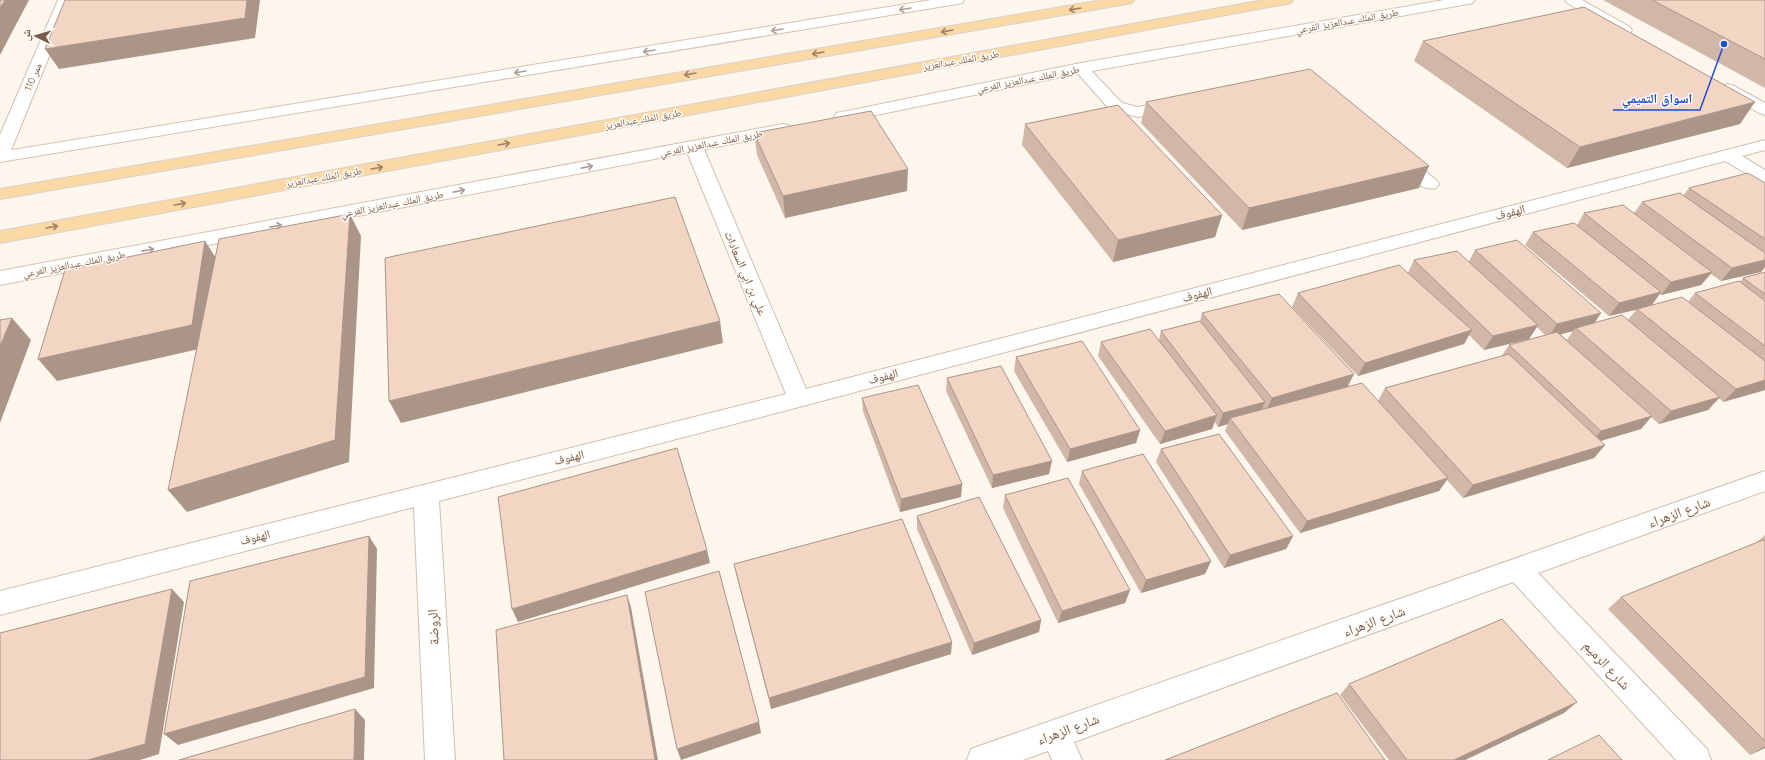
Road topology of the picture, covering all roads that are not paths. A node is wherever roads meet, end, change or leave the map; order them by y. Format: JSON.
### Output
{"nodes":[{"id":1,"x":65,"y":0,"type":"edge"},
{"id":2,"x":957,"y":0,"type":"edge"},
{"id":3,"x":1127,"y":0,"type":"edge"},
{"id":4,"x":1286,"y":0,"type":"edge"},
{"id":5,"x":1468,"y":0,"type":"edge"},
{"id":6,"x":1572,"y":0,"type":"edge"},
{"id":7,"x":1634,"y":36,"type":"edge"},
{"id":8,"x":1081,"y":68,"type":"junction"},
{"id":9,"x":1717,"y":83,"type":"edge"},
{"id":10,"x":1185,"y":102,"type":"edge"},
{"id":11,"x":1765,"y":110,"type":"edge"},
{"id":12,"x":826,"y":120,"type":"edge"},
{"id":13,"x":795,"y":126,"type":"edge"},
{"id":14,"x":1765,"y":146,"type":"edge"},
{"id":15,"x":694,"y":147,"type":"junction"},
{"id":16,"x":1388,"y":149,"type":"edge"},
{"id":17,"x":1728,"y":155,"type":"junction"},
{"id":18,"x":0,"y":156,"type":"edge"},
{"id":19,"x":1765,"y":177,"type":"edge"},
{"id":20,"x":1430,"y":184,"type":"dead end"},
{"id":21,"x":0,"y":194,"type":"edge"},
{"id":22,"x":0,"y":238,"type":"edge"},
{"id":23,"x":0,"y":278,"type":"edge"},
{"id":24,"x":799,"y":399,"type":"junction"},
{"id":25,"x":1765,"y":481,"type":"edge"},
{"id":26,"x":426,"y":494,"type":"junction"},
{"id":27,"x":1518,"y":570,"type":"junction"},
{"id":28,"x":0,"y":603,"type":"edge"},
{"id":29,"x":1054,"y":734,"type":"junction"},
{"id":30,"x":440,"y":760,"type":"edge"},
{"id":31,"x":982,"y":760,"type":"edge"},
{"id":32,"x":1067,"y":760,"type":"edge"},
{"id":33,"x":1696,"y":760,"type":"edge"}],
"edges":[{"from":1,"to":18,"type":"street","name":"110 ممر"},
{"from":2,"to":18,"type":"street","one_way":true},
{"from":3,"to":21,"type":"main road","one_way":true},
{"from":22,"to":4,"type":"main road","name":"طريق الملك عبدالعزيز","one_way":true},
{"from":5,"to":8,"type":"street","name":"طريق الملك عبدالعزيز الفرعي"},
{"from":6,"to":7,"type":"street"},
{"from":8,"to":10,"type":"street"},
{"from":8,"to":12,"type":"street","name":"طريق الملك عبدالعزيز الفرعي"},
{"from":9,"to":11,"type":"street"},
{"from":13,"to":15,"type":"street","name":"طريق الملك عبدالعزيز الفرعي"},
{"from":14,"to":17,"type":"street","name":"الهفوف"},
{"from":23,"to":15,"type":"street","name":"طريق الملك عبدالعزيز الفرعي","one_way":true},
{"from":15,"to":24,"type":"street","name":"علي بن ابي السعادات"},
{"from":16,"to":20,"type":"street"},
{"from":17,"to":19,"type":"street"},
{"from":17,"to":24,"type":"street","name":"الهفوف"},
{"from":24,"to":26,"type":"street","name":"الهفوف"},
{"from":25,"to":27,"type":"street","name":"شارع الزهراء"},
{"from":26,"to":28,"type":"street","name":"الهفوف"},
{"from":26,"to":30,"type":"street","name":"الروضة"},
{"from":27,"to":29,"type":"street","name":"شارع الزهراء"},
{"from":27,"to":33,"type":"street","name":"شارع الرميم"},
{"from":29,"to":31,"type":"street","name":"شارع الزهراء"},
{"from":29,"to":32,"type":"street"}]}
